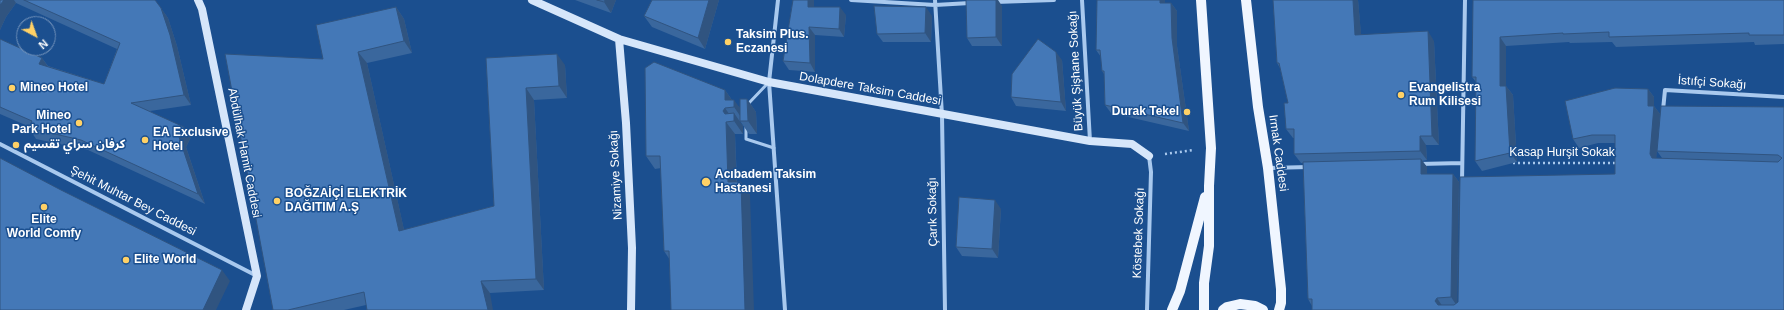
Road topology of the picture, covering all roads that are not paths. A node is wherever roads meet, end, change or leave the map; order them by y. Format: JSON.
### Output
{"nodes":[{"id":1,"x":198,"y":0,"type":"edge"},
{"id":2,"x":532,"y":0,"type":"edge"},
{"id":3,"x":778,"y":0,"type":"edge"},
{"id":4,"x":851,"y":0,"type":"edge"},
{"id":5,"x":1054,"y":0,"type":"edge"},
{"id":6,"x":1082,"y":0,"type":"edge"},
{"id":7,"x":1201,"y":0,"type":"edge"},
{"id":8,"x":1246,"y":0,"type":"edge"},
{"id":9,"x":1465,"y":0,"type":"edge"},
{"id":10,"x":935,"y":2,"type":"edge"},
{"id":11,"x":990,"y":2,"type":"edge"},
{"id":12,"x":975,"y":3,"type":"edge"},
{"id":13,"x":619,"y":39,"type":"junction"},
{"id":14,"x":769,"y":82,"type":"junction"},
{"id":15,"x":1784,"y":97,"type":"edge"},
{"id":16,"x":746,"y":106,"type":"edge"},
{"id":17,"x":1663,"y":112,"type":"edge"},
{"id":18,"x":942,"y":114,"type":"junction"},
{"id":19,"x":740,"y":124,"type":"edge"},
{"id":20,"x":1090,"y":141,"type":"junction"},
{"id":21,"x":0,"y":144,"type":"edge"},
{"id":22,"x":774,"y":148,"type":"junction"},
{"id":23,"x":1149,"y":156,"type":"joint"},
{"id":24,"x":1462,"y":162,"type":"junction"},
{"id":25,"x":1416,"y":164,"type":"edge"},
{"id":26,"x":1314,"y":167,"type":"edge"},
{"id":27,"x":1268,"y":168,"type":"junction"},
{"id":28,"x":1208,"y":186,"type":"junction"},
{"id":29,"x":1462,"y":186,"type":"edge"},
{"id":30,"x":257,"y":276,"type":"junction"},
{"id":31,"x":246,"y":310,"type":"edge"},
{"id":32,"x":631,"y":310,"type":"edge"},
{"id":33,"x":785,"y":310,"type":"edge"},
{"id":34,"x":945,"y":310,"type":"edge"},
{"id":35,"x":1147,"y":310,"type":"edge"},
{"id":36,"x":1172,"y":310,"type":"edge"},
{"id":37,"x":1204,"y":310,"type":"edge"},
{"id":38,"x":1223,"y":310,"type":"edge"},
{"id":39,"x":1263,"y":310,"type":"edge"},
{"id":40,"x":1279,"y":310,"type":"edge"}],
"edges":[{"from":1,"to":30,"type":"street","name":"Abdülhak Hamit Caddesi"},
{"from":2,"to":13,"type":"street","name":"Dolapdere Taksim Caddesi"},
{"from":3,"to":14,"type":"street"},
{"from":4,"to":10,"type":"street"},
{"from":5,"to":11,"type":"street"},
{"from":6,"to":20,"type":"street","name":"Büyük Şişhane Sokağı"},
{"from":7,"to":28,"type":"main road"},
{"from":8,"to":27,"type":"main road","name":"Irmak Caddesi"},
{"from":9,"to":24,"type":"street"},
{"from":10,"to":12,"type":"street"},
{"from":10,"to":18,"type":"street","name":"Çarık Sokağı"},
{"from":13,"to":14,"type":"street","name":"Dolapdere Taksim Caddesi"},
{"from":13,"to":32,"type":"street","name":"Nizamiye Sokağı"},
{"from":14,"to":16,"type":"lane"},
{"from":14,"to":18,"type":"street","name":"Dolapdere Taksim Caddesi"},
{"from":14,"to":22,"type":"street"},
{"from":15,"to":17,"type":"street","name":"İstıfçi Sokağı"},
{"from":18,"to":20,"type":"street","name":"Dolapdere Taksim Caddesi"},
{"from":18,"to":34,"type":"street","name":"Çarık Sokağı"},
{"from":19,"to":22,"type":"lane"},
{"from":20,"to":23,"type":"street","name":"Dolapdere Taksim Caddesi"},
{"from":21,"to":30,"type":"street","name":"Şehit Muhtar Bey Caddesi"},
{"from":22,"to":33,"type":"street"},
{"from":23,"to":35,"type":"street","name":"Köstebek Sokağı"},
{"from":24,"to":25,"type":"street"},
{"from":24,"to":29,"type":"street"},
{"from":26,"to":27,"type":"street"},
{"from":27,"to":40,"type":"main road","name":"Irmak Caddesi"},
{"from":28,"to":36,"type":"main road"},
{"from":28,"to":37,"type":"main road"},
{"from":30,"to":31,"type":"street","name":"Abdülhak Hamit Caddesi"},
{"from":38,"to":39,"type":"main road"}]}
